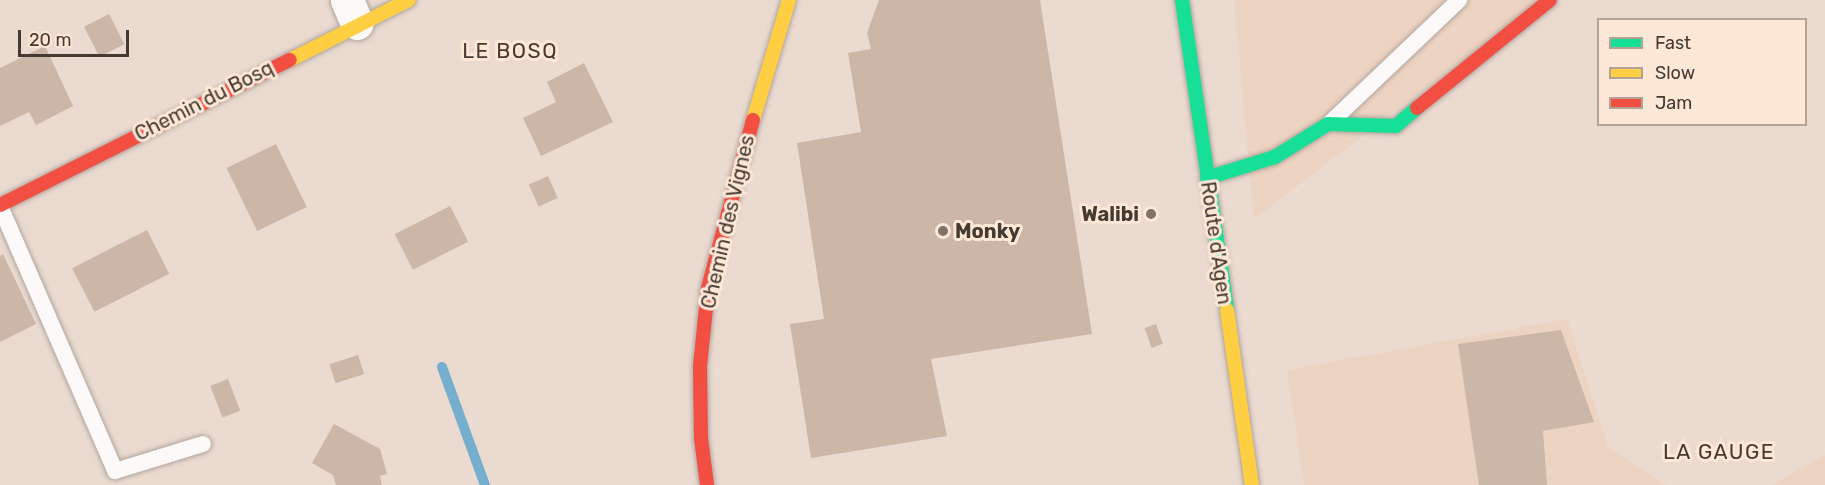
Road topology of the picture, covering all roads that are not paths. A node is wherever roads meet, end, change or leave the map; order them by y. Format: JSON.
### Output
{"nodes":[{"id":1,"x":409,"y":0,"type":"edge"},
{"id":2,"x":789,"y":0,"type":"edge"},
{"id":3,"x":1182,"y":0,"type":"edge"},
{"id":4,"x":1473,"y":0,"type":"edge"},
{"id":5,"x":1550,"y":0,"type":"edge"},
{"id":6,"x":1454,"y":5,"type":"edge"},
{"id":7,"x":352,"y":11,"type":"edge"},
{"id":8,"x":1328,"y":124,"type":"junction"},
{"id":9,"x":1207,"y":178,"type":"junction"},
{"id":10,"x":0,"y":206,"type":"edge"},
{"id":11,"x":203,"y":444,"type":"dead end"},
{"id":12,"x":707,"y":485,"type":"edge"},
{"id":13,"x":1252,"y":485,"type":"edge"}],
"edges":[{"from":1,"to":7,"type":"street","name":"Chemin du Bosq"},
{"from":2,"to":12,"type":"street","name":"Chemin des Vignes"},
{"from":3,"to":9,"type":"street","name":"Route d'Agen"},
{"from":4,"to":6,"type":"lane"},
{"from":5,"to":8,"type":"street"},
{"from":6,"to":8,"type":"lane"},
{"from":7,"to":10,"type":"street","name":"Chemin du Bosq"},
{"from":8,"to":9,"type":"street"},
{"from":9,"to":13,"type":"street","name":"Route d'Agen"},
{"from":10,"to":11,"type":"lane"}]}
